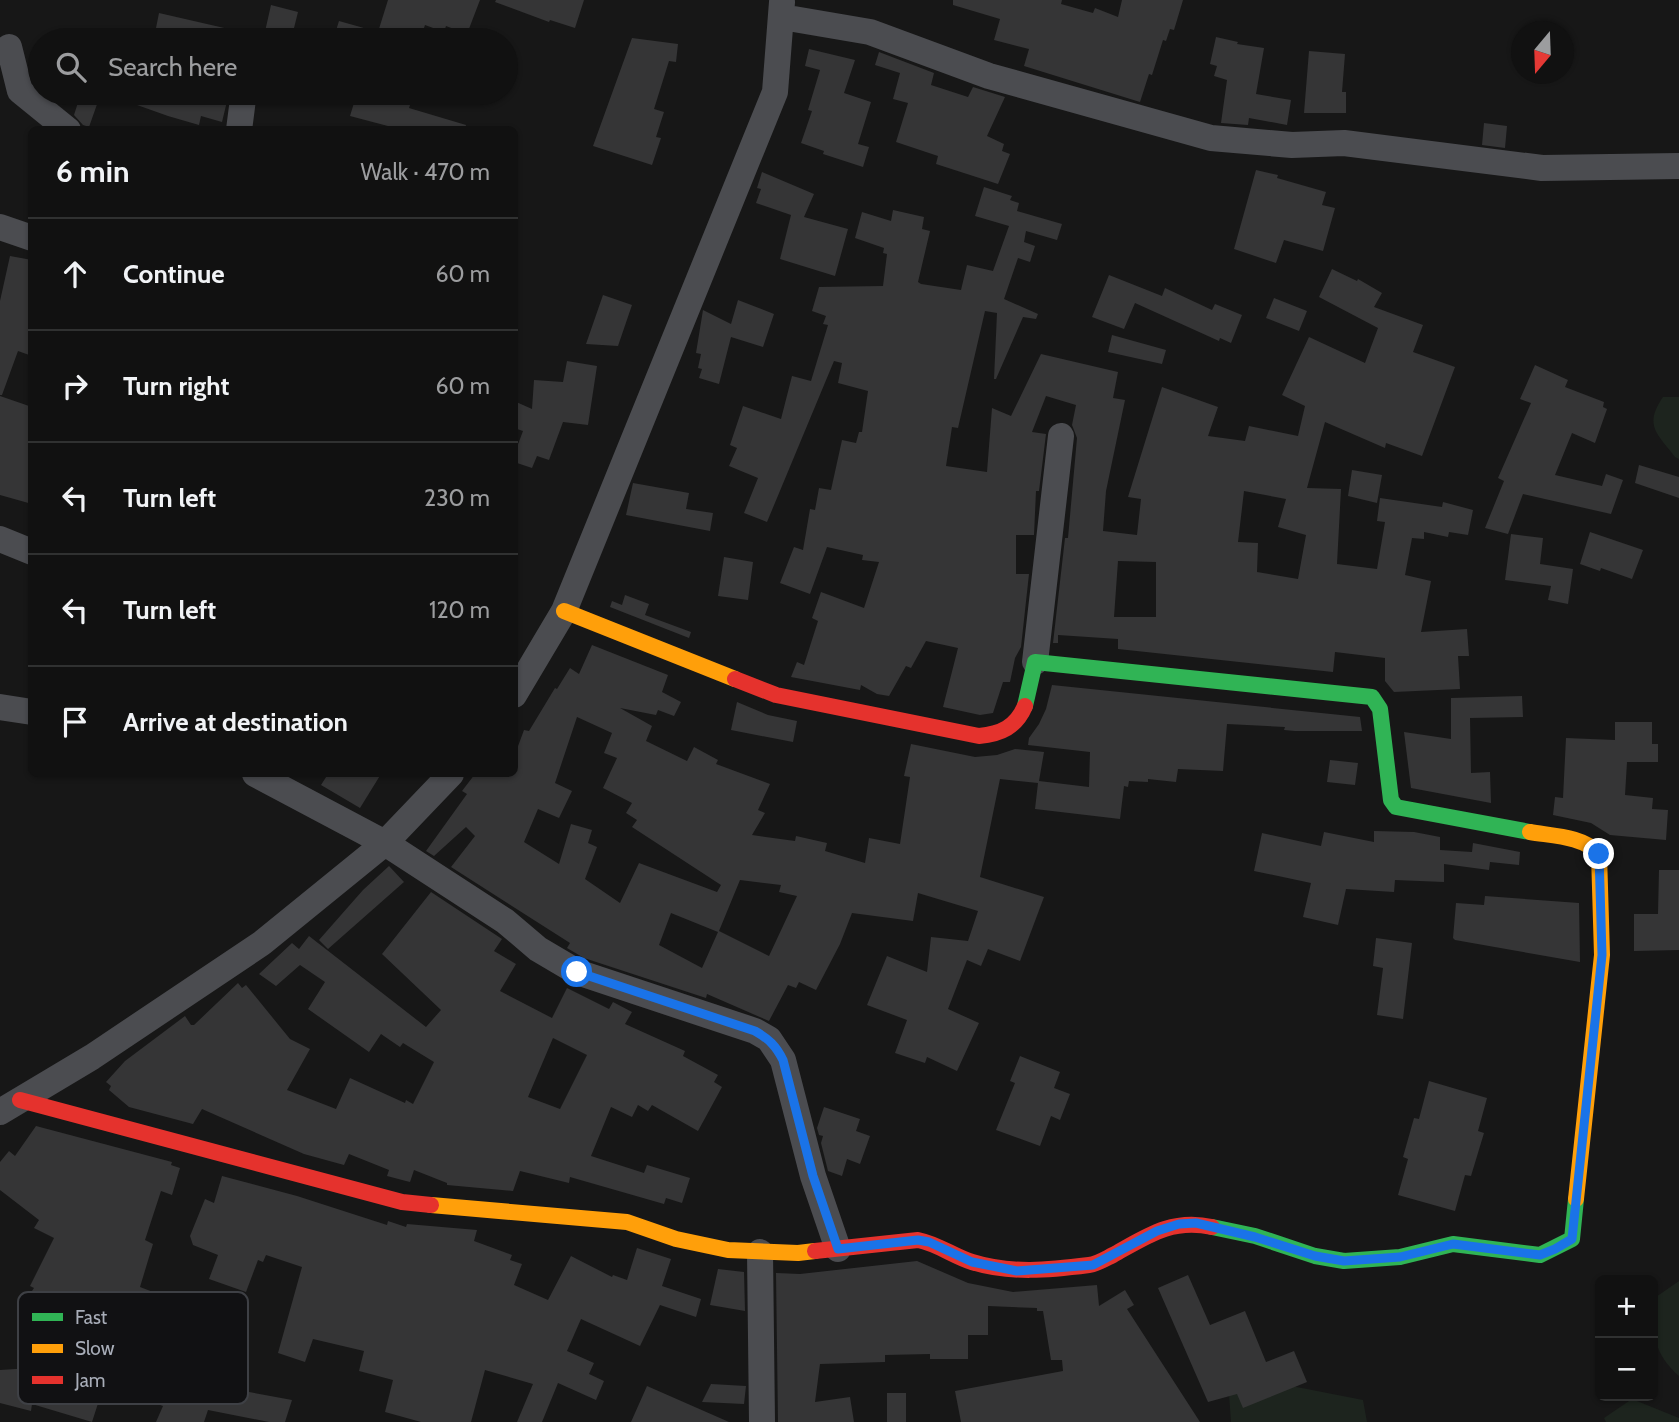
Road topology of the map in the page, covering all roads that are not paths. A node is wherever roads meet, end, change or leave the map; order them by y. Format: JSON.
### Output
{"nodes":[{"id":1,"x":782,"y":9,"type":"edge"},
{"id":2,"x":9,"y":47,"type":"dead end"},
{"id":3,"x":10,"y":95,"type":"edge"},
{"id":4,"x":242,"y":105,"type":"edge"},
{"id":5,"x":61,"y":126,"type":"edge"},
{"id":6,"x":240,"y":126,"type":"edge"},
{"id":7,"x":1679,"y":166,"type":"edge"},
{"id":8,"x":0,"y":227,"type":"edge"},
{"id":9,"x":28,"y":237,"type":"edge"},
{"id":10,"x":1060,"y":436,"type":"dead end"},
{"id":11,"x":0,"y":538,"type":"edge"},
{"id":12,"x":28,"y":549,"type":"edge"},
{"id":13,"x":564,"y":611,"type":"junction"},
{"id":14,"x":1035,"y":662,"type":"junction"},
{"id":15,"x":518,"y":688,"type":"edge"},
{"id":16,"x":0,"y":707,"type":"edge"},
{"id":17,"x":28,"y":711,"type":"edge"},
{"id":18,"x":261,"y":777,"type":"edge"},
{"id":19,"x":448,"y":777,"type":"edge"},
{"id":20,"x":385,"y":843,"type":"junction"},
{"id":21,"x":10,"y":1106,"type":"edge"},
{"id":22,"x":838,"y":1249,"type":"junction"},
{"id":23,"x":760,"y":1252,"type":"junction"},
{"id":24,"x":762,"y":1422,"type":"edge"}],
"edges":[{"from":1,"to":7,"type":"street"},
{"from":1,"to":13,"type":"street"},
{"from":2,"to":3,"type":"street"},
{"from":3,"to":5,"type":"street"},
{"from":4,"to":6,"type":"street"},
{"from":8,"to":9,"type":"street"},
{"from":10,"to":14,"type":"street"},
{"from":11,"to":12,"type":"street"},
{"from":13,"to":14,"type":"street"},
{"from":13,"to":15,"type":"street"},
{"from":14,"to":22,"type":"street"},
{"from":16,"to":17,"type":"street"},
{"from":18,"to":20,"type":"street"},
{"from":19,"to":20,"type":"street"},
{"from":20,"to":21,"type":"street"},
{"from":20,"to":22,"type":"street"},
{"from":21,"to":23,"type":"street"},
{"from":22,"to":23,"type":"street"},
{"from":23,"to":24,"type":"street"}]}
